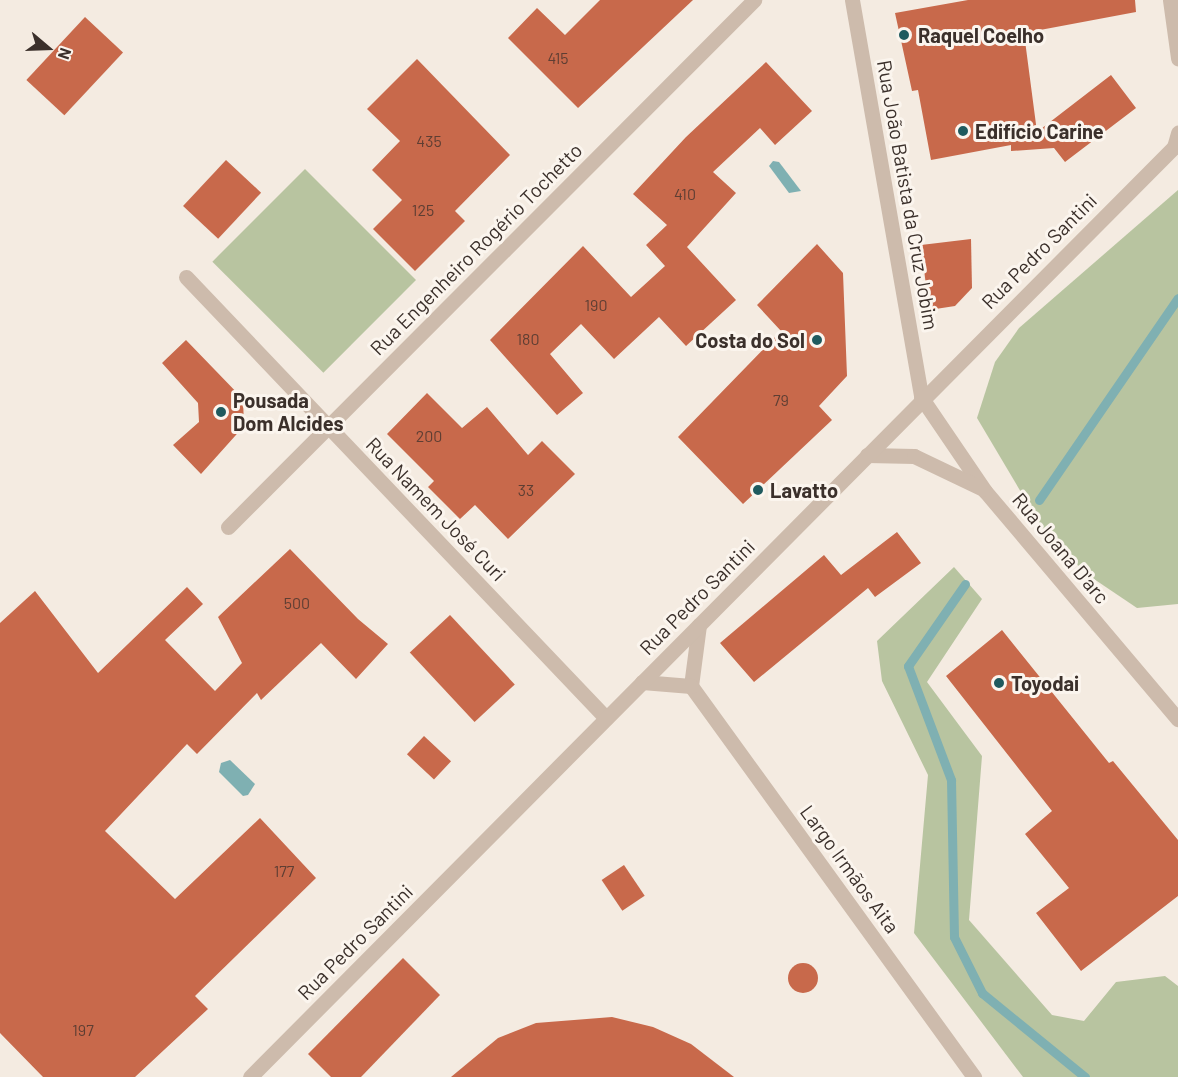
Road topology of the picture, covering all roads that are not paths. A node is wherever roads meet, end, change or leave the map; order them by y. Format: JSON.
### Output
{"nodes":[{"id":1,"x":754,"y":0,"type":"edge"},
{"id":2,"x":852,"y":0,"type":"edge"},
{"id":3,"x":1170,"y":0,"type":"edge"},
{"id":4,"x":1178,"y":58,"type":"edge"},
{"id":5,"x":1176,"y":140,"type":"edge"},
{"id":6,"x":186,"y":277,"type":"dead end"},
{"id":7,"x":921,"y":397,"type":"junction"},
{"id":8,"x":329,"y":426,"type":"junction"},
{"id":9,"x":867,"y":455,"type":"junction"},
{"id":10,"x":985,"y":491,"type":"junction"},
{"id":11,"x":228,"y":527,"type":"dead end"},
{"id":12,"x":699,"y":625,"type":"junction"},
{"id":13,"x":642,"y":682,"type":"junction"},
{"id":14,"x":692,"y":686,"type":"junction"},
{"id":15,"x":606,"y":718,"type":"junction"},
{"id":16,"x":1178,"y":719,"type":"edge"},
{"id":17,"x":250,"y":1077,"type":"edge"},
{"id":18,"x":974,"y":1077,"type":"edge"}],
"edges":[{"from":1,"to":8,"type":"street","name":"Rua Engenheiro Rogério Tochetto"},
{"from":2,"to":7,"type":"street","name":"Rua João Batista da Cruz Jobim"},
{"from":3,"to":4,"type":"street"},
{"from":5,"to":7,"type":"street","name":"Rua Pedro Santini"},
{"from":6,"to":8,"type":"street","name":"Rua Namem José Curi"},
{"from":7,"to":9,"type":"street","name":"Rua Pedro Santini"},
{"from":7,"to":10,"type":"street","name":"Rua Joana D'arc"},
{"from":8,"to":11,"type":"street","name":"Rua Engenheiro Rogério Tochetto"},
{"from":8,"to":15,"type":"street","name":"Rua Namem José Curi"},
{"from":9,"to":10,"type":"street"},
{"from":9,"to":12,"type":"street","name":"Rua Pedro Santini"},
{"from":10,"to":16,"type":"street","name":"Rua Joana D'arc"},
{"from":12,"to":13,"type":"street","name":"Rua Pedro Santini"},
{"from":12,"to":14,"type":"street"},
{"from":13,"to":14,"type":"street"},
{"from":13,"to":15,"type":"street","name":"Rua Pedro Santini"},
{"from":14,"to":18,"type":"street","name":"Largo Irmãos Aita"},
{"from":15,"to":17,"type":"street","name":"Rua Pedro Santini"}]}
